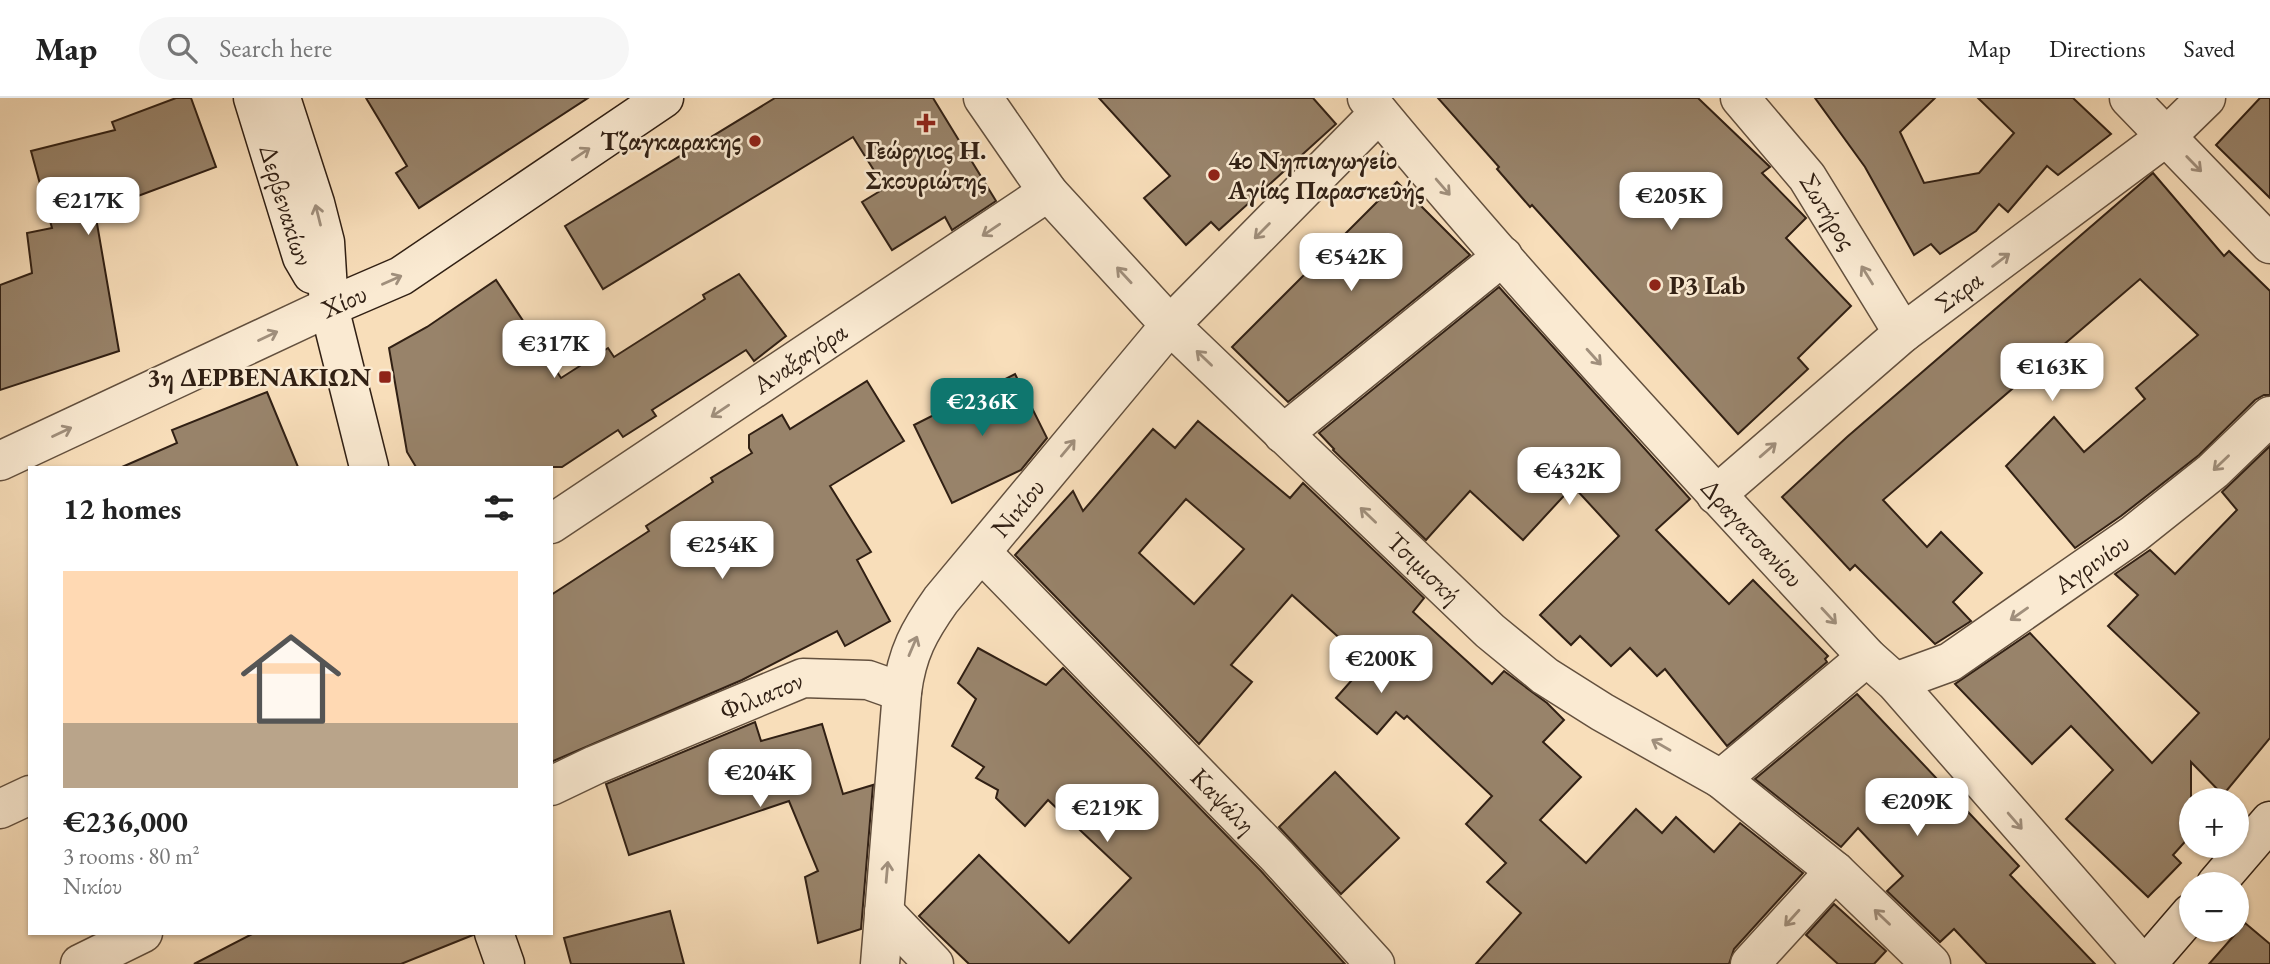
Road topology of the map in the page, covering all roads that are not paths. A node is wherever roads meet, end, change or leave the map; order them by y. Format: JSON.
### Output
{"nodes":[{"id":1,"x":253,"y":98,"type":"edge"},
{"id":2,"x":281,"y":98,"type":"edge"},
{"id":3,"x":664,"y":98,"type":"edge"},
{"id":4,"x":983,"y":98,"type":"edge"},
{"id":5,"x":1740,"y":98,"type":"edge"},
{"id":6,"x":2129,"y":98,"type":"edge"},
{"id":7,"x":2206,"y":98,"type":"edge"},
{"id":8,"x":1373,"y":105,"type":"edge"},
{"id":9,"x":2167,"y":136,"type":"junction"},
{"id":10,"x":1048,"y":192,"type":"junction"},
{"id":11,"x":2270,"y":244,"type":"edge"},
{"id":12,"x":1503,"y":256,"type":"junction"},
{"id":13,"x":329,"y":307,"type":"junction"},
{"id":14,"x":1170,"y":325,"type":"junction"},
{"id":15,"x":1903,"y":334,"type":"junction"},
{"id":16,"x":2270,"y":416,"type":"edge"},
{"id":17,"x":1283,"y":434,"type":"junction"},
{"id":18,"x":0,"y":461,"type":"edge"},
{"id":19,"x":369,"y":466,"type":"edge"},
{"id":20,"x":1716,"y":495,"type":"junction"},
{"id":21,"x":553,"y":523,"type":"edge"},
{"id":22,"x":982,"y":552,"type":"junction"},
{"id":23,"x":1881,"y":670,"type":"junction"},
{"id":24,"x":902,"y":692,"type":"junction"},
{"id":25,"x":1721,"y":779,"type":"junction"},
{"id":26,"x":553,"y":785,"type":"edge"},
{"id":27,"x":28,"y":796,"type":"edge"},
{"id":28,"x":0,"y":809,"type":"edge"},
{"id":29,"x":2270,"y":821,"type":"edge"},
{"id":30,"x":1835,"y":871,"type":"junction"},
{"id":31,"x":2226,"y":872,"type":"edge"},
{"id":32,"x":884,"y":912,"type":"junction"},
{"id":33,"x":2179,"y":926,"type":"edge"},
{"id":34,"x":139,"y":935,"type":"edge"},
{"id":35,"x":495,"y":935,"type":"edge"},
{"id":36,"x":80,"y":964,"type":"edge"},
{"id":37,"x":505,"y":964,"type":"edge"},
{"id":38,"x":880,"y":964,"type":"edge"},
{"id":39,"x":934,"y":964,"type":"edge"},
{"id":40,"x":1375,"y":964,"type":"edge"},
{"id":41,"x":1750,"y":964,"type":"edge"},
{"id":42,"x":1931,"y":964,"type":"edge"},
{"id":43,"x":2145,"y":964,"type":"edge"}],
"edges":[{"from":1,"to":13,"type":"street","name":"Δερβενακίων"},
{"from":13,"to":2,"type":"street","name":"Δερβενακίων","one_way":true},
{"from":13,"to":3,"type":"street","name":"Χίου","one_way":true},
{"from":4,"to":10,"type":"street","name":"Τσιμισκή"},
{"from":15,"to":5,"type":"street","name":"Σωτήρος","one_way":true},
{"from":6,"to":9,"type":"street"},
{"from":7,"to":9,"type":"street","name":"Σκρα"},
{"from":8,"to":12,"type":"street","name":"Δραγατσανίου","one_way":true},
{"from":8,"to":14,"type":"street","name":"Νικίου","one_way":true},
{"from":9,"to":11,"type":"street","one_way":true},
{"from":15,"to":9,"type":"street","name":"Σκρα","one_way":true},
{"from":14,"to":10,"type":"street","name":"Τσιμισκή","one_way":true},
{"from":10,"to":21,"type":"street","name":"Αναξαγόρα","one_way":true},
{"from":12,"to":17,"type":"street"},
{"from":12,"to":20,"type":"street","name":"Δραγατσανίου","one_way":true},
{"from":18,"to":13,"type":"street","name":"Χίου","one_way":true},
{"from":13,"to":19,"type":"street","name":"Δερβενακίων"},
{"from":17,"to":14,"type":"street","name":"Τσιμισκή","one_way":true},
{"from":22,"to":14,"type":"street","name":"Νικίου","one_way":true},
{"from":20,"to":15,"type":"street","name":"Σκρα","one_way":true},
{"from":16,"to":23,"type":"street","name":"Αγρινίου","one_way":true},
{"from":25,"to":17,"type":"street","name":"Τσιμισκή","one_way":true},
{"from":20,"to":23,"type":"street","name":"Δραγατσανίου","one_way":true},
{"from":24,"to":22,"type":"street","name":"Νικίου","one_way":true},
{"from":22,"to":40,"type":"street","name":"Καψάλη"},
{"from":23,"to":25,"type":"street","name":"Αγρινίου"},
{"from":23,"to":43,"type":"street","name":"Δραγατσανίου","one_way":true},
{"from":24,"to":26,"type":"street","name":"Φιλιατον"},
{"from":32,"to":24,"type":"street","name":"Νικίου","one_way":true},
{"from":25,"to":30,"type":"street","name":"Τσιμισκή"},
{"from":27,"to":28,"type":"street"},
{"from":29,"to":31,"type":"street"},
{"from":30,"to":41,"type":"street","one_way":true},
{"from":42,"to":30,"type":"street","name":"Τσιμισκή","one_way":true},
{"from":32,"to":38,"type":"street","name":"Νικίου"},
{"from":32,"to":39,"type":"street"},
{"from":33,"to":43,"type":"street"},
{"from":34,"to":36,"type":"street"},
{"from":35,"to":37,"type":"street"}]}
